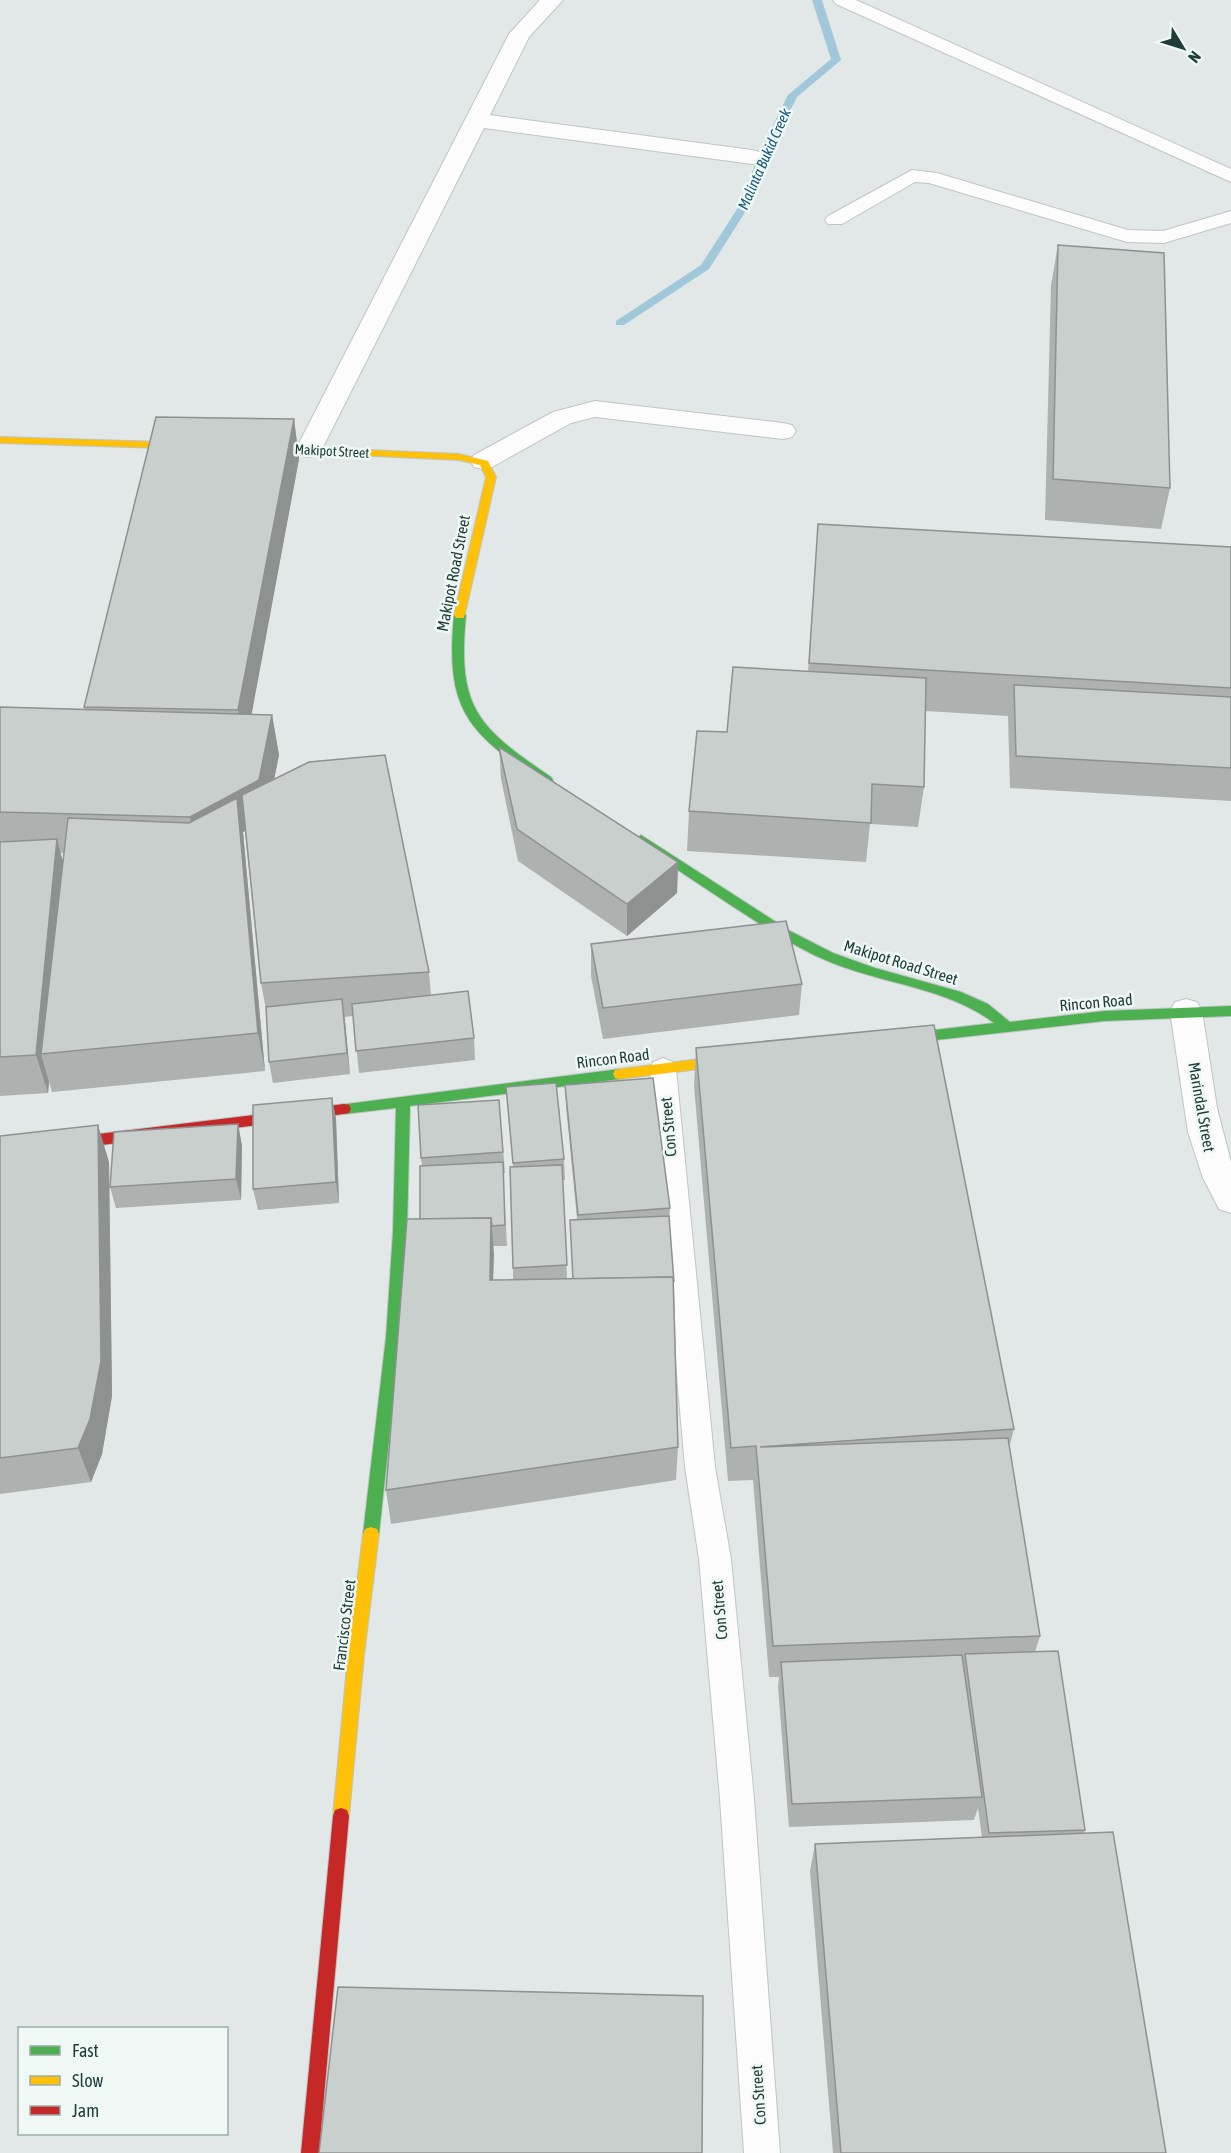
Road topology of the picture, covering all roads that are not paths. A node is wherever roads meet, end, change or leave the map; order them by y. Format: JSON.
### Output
{"nodes":[{"id":1,"x":552,"y":0,"type":"edge"},
{"id":2,"x":842,"y":0,"type":"edge"},
{"id":3,"x":476,"y":120,"type":"junction"},
{"id":4,"x":752,"y":157,"type":"dead end"},
{"id":5,"x":1231,"y":176,"type":"edge"},
{"id":6,"x":1231,"y":216,"type":"edge"},
{"id":7,"x":835,"y":220,"type":"dead end"},
{"id":8,"x":783,"y":431,"type":"dead end"},
{"id":9,"x":0,"y":440,"type":"edge"},
{"id":10,"x":202,"y":446,"type":"edge"},
{"id":11,"x":238,"y":447,"type":"edge"},
{"id":12,"x":309,"y":449,"type":"junction"},
{"id":13,"x":483,"y":461,"type":"junction"},
{"id":14,"x":556,"y":786,"type":"edge"},
{"id":15,"x":626,"y":831,"type":"edge"},
{"id":16,"x":1186,"y":1011,"type":"junction"},
{"id":17,"x":1231,"y":1011,"type":"edge"},
{"id":18,"x":1005,"y":1026,"type":"junction"},
{"id":19,"x":884,"y":1041,"type":"edge"},
{"id":20,"x":756,"y":1057,"type":"edge"},
{"id":21,"x":663,"y":1069,"type":"junction"},
{"id":22,"x":403,"y":1101,"type":"junction"},
{"id":23,"x":0,"y":1152,"type":"edge"},
{"id":24,"x":1231,"y":1199,"type":"edge"},
{"id":25,"x":309,"y":2153,"type":"edge"},
{"id":26,"x":762,"y":2153,"type":"edge"}],
"edges":[{"from":1,"to":3,"type":"street"},
{"from":2,"to":5,"type":"lane"},
{"from":3,"to":4,"type":"street"},
{"from":3,"to":12,"type":"street"},
{"from":6,"to":7,"type":"lane"},
{"from":8,"to":13,"type":"street"},
{"from":9,"to":10,"type":"street"},
{"from":11,"to":12,"type":"street","name":"Makipot Street"},
{"from":12,"to":13,"type":"street","name":"Makipot Street"},
{"from":13,"to":14,"type":"street","name":"Makipot Road Street"},
{"from":15,"to":18,"type":"street","name":"Makipot Road Street"},
{"from":16,"to":17,"type":"street","name":"Rincon Road"},
{"from":16,"to":18,"type":"street","name":"Rincon Road"},
{"from":16,"to":24,"type":"street","name":"Marindal Street"},
{"from":18,"to":19,"type":"street","name":"Rincon Road"},
{"from":20,"to":21,"type":"street","name":"Rincon Road"},
{"from":21,"to":22,"type":"street","name":"Rincon Road"},
{"from":21,"to":26,"type":"lane","name":"Con Street"},
{"from":22,"to":23,"type":"street","name":"Rincon Road"},
{"from":22,"to":25,"type":"street","name":"Francisco Street"}]}
